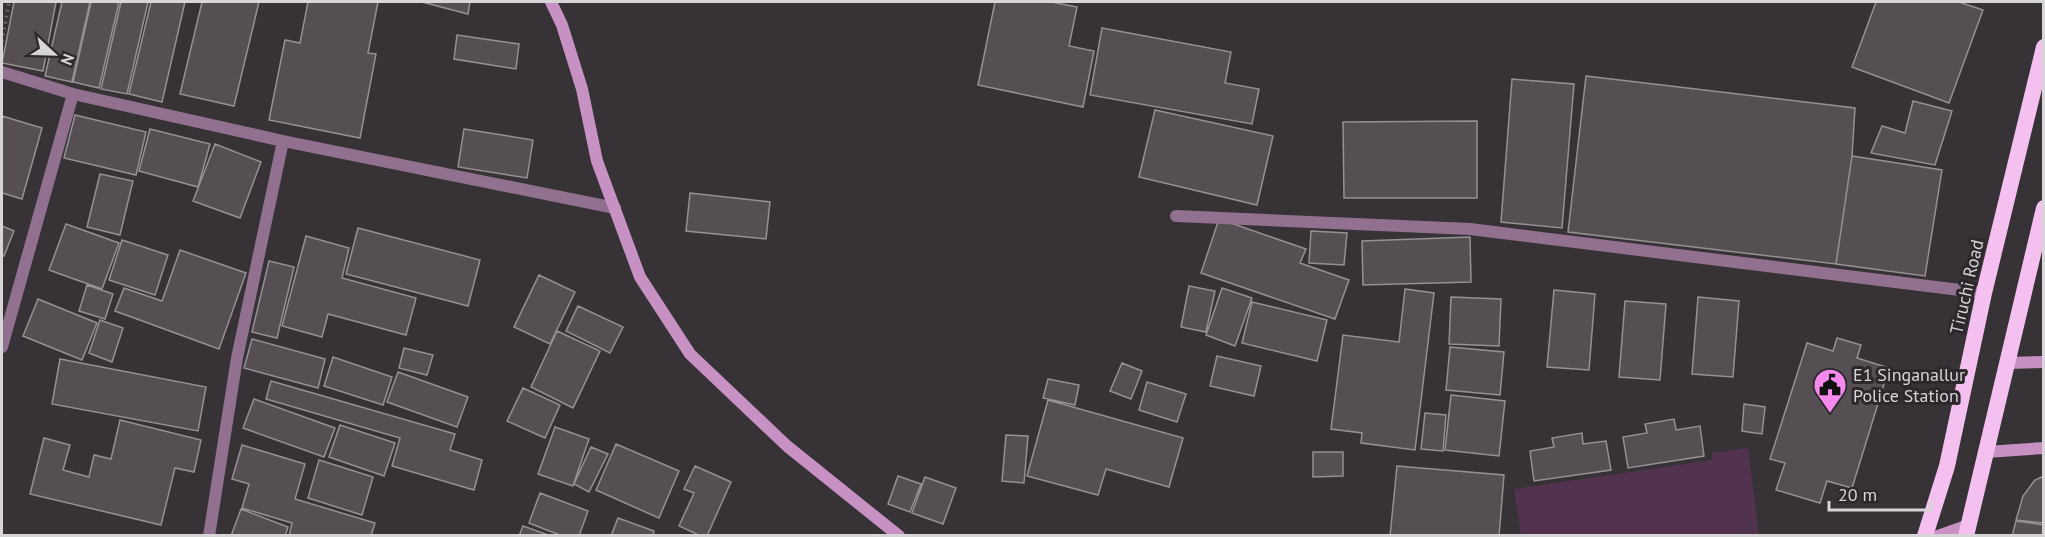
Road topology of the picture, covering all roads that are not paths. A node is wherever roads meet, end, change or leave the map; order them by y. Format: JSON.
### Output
{"nodes":[{"id":1,"x":551,"y":2,"type":"edge"},
{"id":2,"x":2043,"y":47,"type":"edge"},
{"id":3,"x":2,"y":72,"type":"edge"},
{"id":4,"x":73,"y":94,"type":"junction"},
{"id":5,"x":284,"y":141,"type":"junction"},
{"id":6,"x":615,"y":208,"type":"junction"},
{"id":7,"x":2043,"y":208,"type":"edge"},
{"id":8,"x":1176,"y":216,"type":"dead end"},
{"id":9,"x":1984,"y":293,"type":"junction"},
{"id":10,"x":2,"y":347,"type":"edge"},
{"id":11,"x":2043,"y":362,"type":"edge"},
{"id":12,"x":2007,"y":363,"type":"junction"},
{"id":13,"x":2043,"y":448,"type":"edge"},
{"id":14,"x":1986,"y":452,"type":"junction"},
{"id":15,"x":1967,"y":530,"type":"edge"},
{"id":16,"x":209,"y":536,"type":"edge"},
{"id":17,"x":899,"y":536,"type":"edge"},
{"id":18,"x":1925,"y":536,"type":"edge"},
{"id":19,"x":1938,"y":536,"type":"edge"}],
"edges":[{"from":1,"to":6,"type":"main road"},
{"from":2,"to":9,"type":"highway","name":"Tiruchi Road"},
{"from":3,"to":4,"type":"street"},
{"from":4,"to":5,"type":"street"},
{"from":4,"to":10,"type":"street"},
{"from":5,"to":6,"type":"street"},
{"from":5,"to":16,"type":"street"},
{"from":6,"to":17,"type":"main road"},
{"from":7,"to":12,"type":"highway"},
{"from":8,"to":9,"type":"street"},
{"from":9,"to":18,"type":"highway","name":"Tiruchi Road"},
{"from":11,"to":12,"type":"main road"},
{"from":12,"to":14,"type":"highway"},
{"from":13,"to":14,"type":"main road"},
{"from":14,"to":15,"type":"highway"},
{"from":15,"to":19,"type":"main road"}]}
